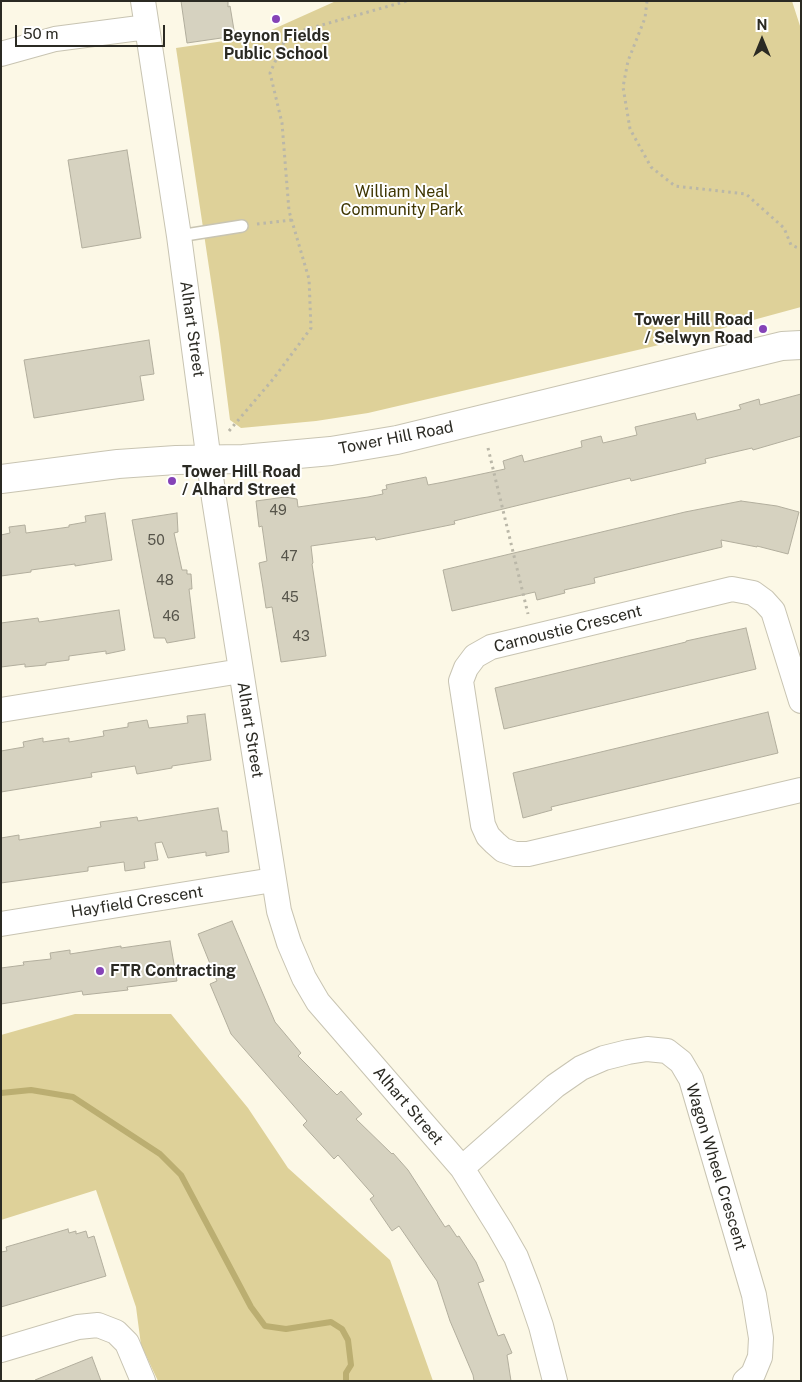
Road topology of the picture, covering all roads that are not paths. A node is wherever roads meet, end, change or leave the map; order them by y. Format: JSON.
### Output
{"nodes":[{"id":1,"x":143,"y":1,"type":"edge"},
{"id":2,"x":147,"y":27,"type":"junction"},
{"id":3,"x":1,"y":54,"type":"edge"},
{"id":4,"x":242,"y":226,"type":"road end"},
{"id":5,"x":179,"y":236,"type":"junction"},
{"id":6,"x":794,"y":343,"type":"edge"},
{"id":7,"x":209,"y":459,"type":"junction"},
{"id":8,"x":1,"y":479,"type":"edge"},
{"id":9,"x":241,"y":671,"type":"junction"},
{"id":10,"x":801,"y":701,"type":"edge"},
{"id":11,"x":1,"y":710,"type":"edge"},
{"id":12,"x":801,"y":790,"type":"edge"},
{"id":13,"x":273,"y":880,"type":"junction"},
{"id":14,"x":1,"y":924,"type":"edge"},
{"id":15,"x":462,"y":1168,"type":"junction"},
{"id":16,"x":1,"y":1350,"type":"edge"},
{"id":17,"x":143,"y":1381,"type":"edge"},
{"id":18,"x":556,"y":1381,"type":"edge"},
{"id":19,"x":745,"y":1381,"type":"edge"}],
"edges":[{"from":1,"to":2,"type":"street","name":"Alhart Street"},
{"from":2,"to":3,"type":"street"},
{"from":2,"to":5,"type":"street","name":"Alhart Street"},
{"from":4,"to":5,"type":"lane"},
{"from":5,"to":7,"type":"street","name":"Alhart Street"},
{"from":6,"to":7,"type":"street","name":"Tower Hill Road"},
{"from":7,"to":8,"type":"street","name":"Tower Hill Road"},
{"from":7,"to":9,"type":"street","name":"Alhart Street"},
{"from":9,"to":11,"type":"street"},
{"from":9,"to":13,"type":"street","name":"Alhart Street"},
{"from":10,"to":12,"type":"street","name":"Carnoustie Crescent"},
{"from":13,"to":14,"type":"street","name":"Hayfield Crescent"},
{"from":13,"to":15,"type":"street","name":"Alhart Street"},
{"from":15,"to":18,"type":"street","name":"Alhart Street"},
{"from":15,"to":19,"type":"street","name":"Wagon Wheel Crescent"},
{"from":16,"to":17,"type":"street"}]}
